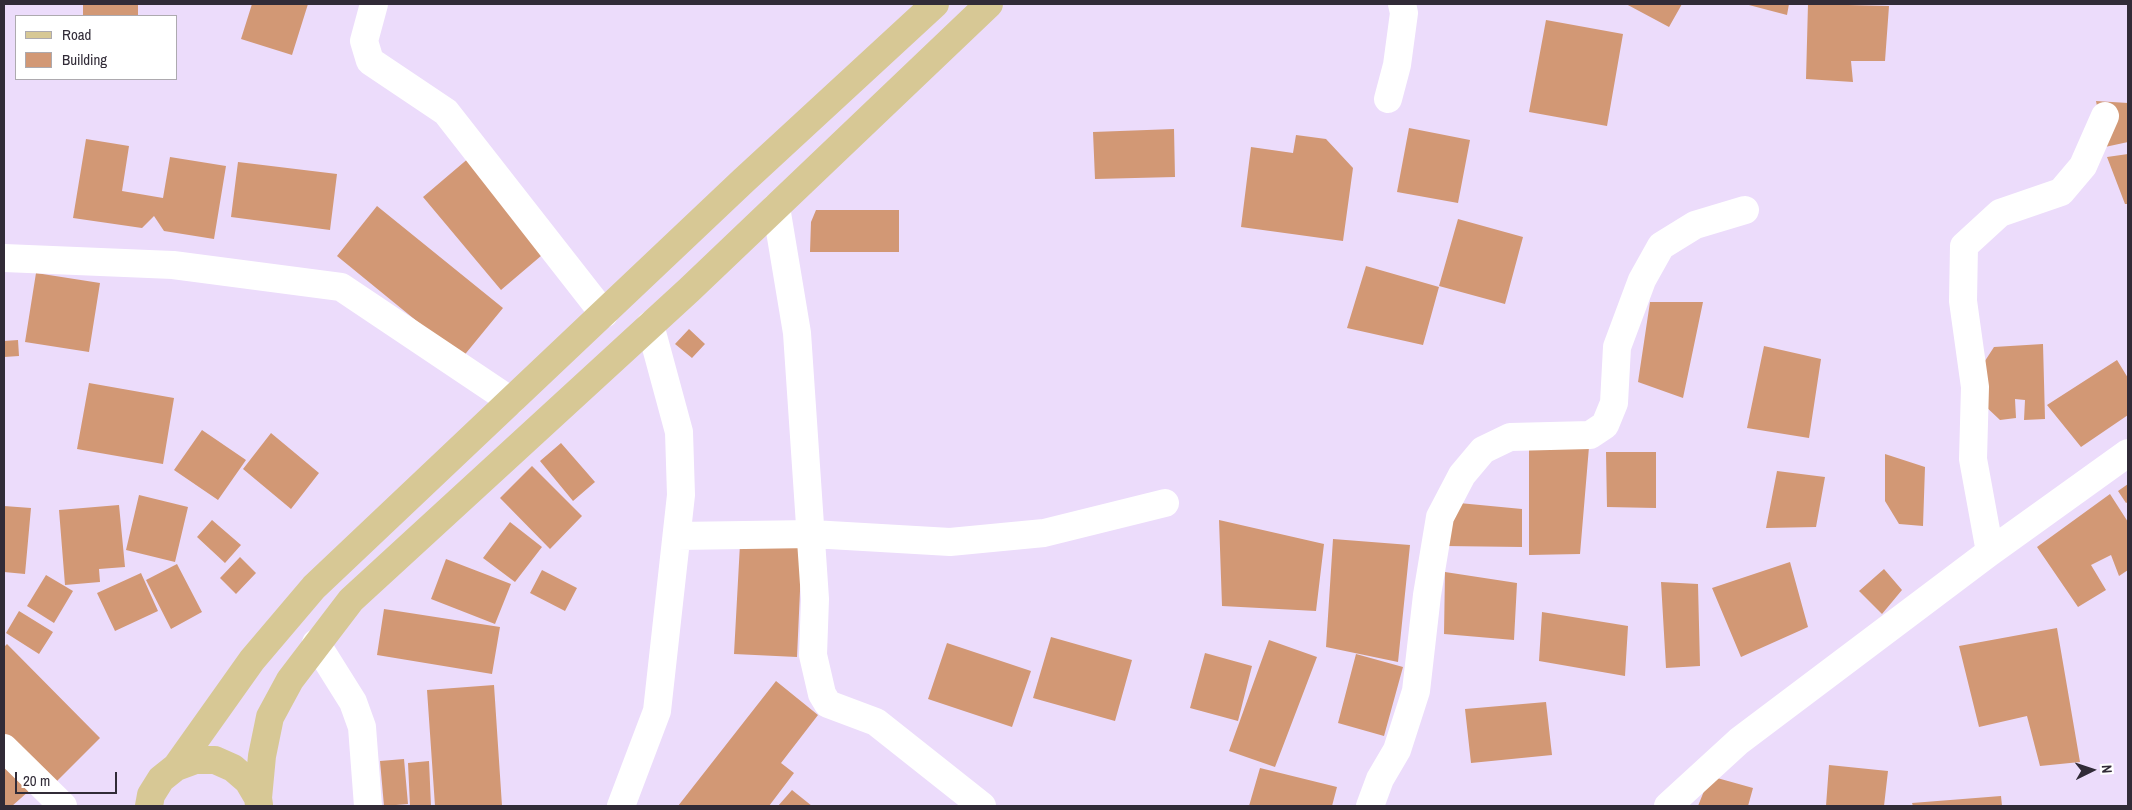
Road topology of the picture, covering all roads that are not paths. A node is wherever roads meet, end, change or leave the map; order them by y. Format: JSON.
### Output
{"nodes":[{"id":1,"x":374,"y":4,"type":"edge"},
{"id":2,"x":935,"y":4,"type":"edge"},
{"id":3,"x":989,"y":4,"type":"edge"},
{"id":4,"x":1402,"y":4,"type":"edge"},
{"id":5,"x":1388,"y":99,"type":"dead end"},
{"id":6,"x":2105,"y":116,"type":"dead end"},
{"id":7,"x":776,"y":208,"type":"junction"},
{"id":8,"x":1745,"y":210,"type":"dead end"},
{"id":9,"x":4,"y":258,"type":"edge"},
{"id":10,"x":604,"y":314,"type":"junction"},
{"id":11,"x":650,"y":325,"type":"junction"},
{"id":12,"x":511,"y":401,"type":"junction"},
{"id":13,"x":2128,"y":453,"type":"edge"},
{"id":14,"x":1165,"y":503,"type":"dead end"},
{"id":15,"x":812,"y":534,"type":"junction"},
{"id":16,"x":677,"y":536,"type":"junction"},
{"id":17,"x":1990,"y":552,"type":"junction"},
{"id":18,"x":316,"y":643,"type":"junction"},
{"id":19,"x":4,"y":748,"type":"edge"},
{"id":20,"x":176,"y":766,"type":"junction"},
{"id":21,"x":148,"y":802,"type":"edge"},
{"id":22,"x":258,"y":802,"type":"edge"},
{"id":23,"x":63,"y":806,"type":"edge"},
{"id":24,"x":368,"y":806,"type":"edge"},
{"id":25,"x":621,"y":806,"type":"edge"},
{"id":26,"x":982,"y":806,"type":"edge"},
{"id":27,"x":1370,"y":806,"type":"edge"},
{"id":28,"x":1668,"y":806,"type":"edge"}],
"edges":[{"from":1,"to":10,"type":"street"},
{"from":2,"to":10,"type":"main road"},
{"from":3,"to":7,"type":"main road"},
{"from":4,"to":5,"type":"street"},
{"from":6,"to":17,"type":"street"},
{"from":7,"to":11,"type":"main road"},
{"from":7,"to":15,"type":"street"},
{"from":8,"to":27,"type":"street"},
{"from":9,"to":12,"type":"street"},
{"from":10,"to":12,"type":"main road"},
{"from":11,"to":16,"type":"street"},
{"from":11,"to":18,"type":"main road"},
{"from":12,"to":20,"type":"main road"},
{"from":13,"to":17,"type":"street"},
{"from":14,"to":15,"type":"street"},
{"from":15,"to":16,"type":"street"},
{"from":15,"to":26,"type":"street"},
{"from":16,"to":25,"type":"street"},
{"from":17,"to":28,"type":"street"},
{"from":18,"to":22,"type":"main road"},
{"from":18,"to":24,"type":"street"},
{"from":19,"to":23,"type":"street"},
{"from":20,"to":21,"type":"main road"},
{"from":20,"to":22,"type":"main road"}]}
